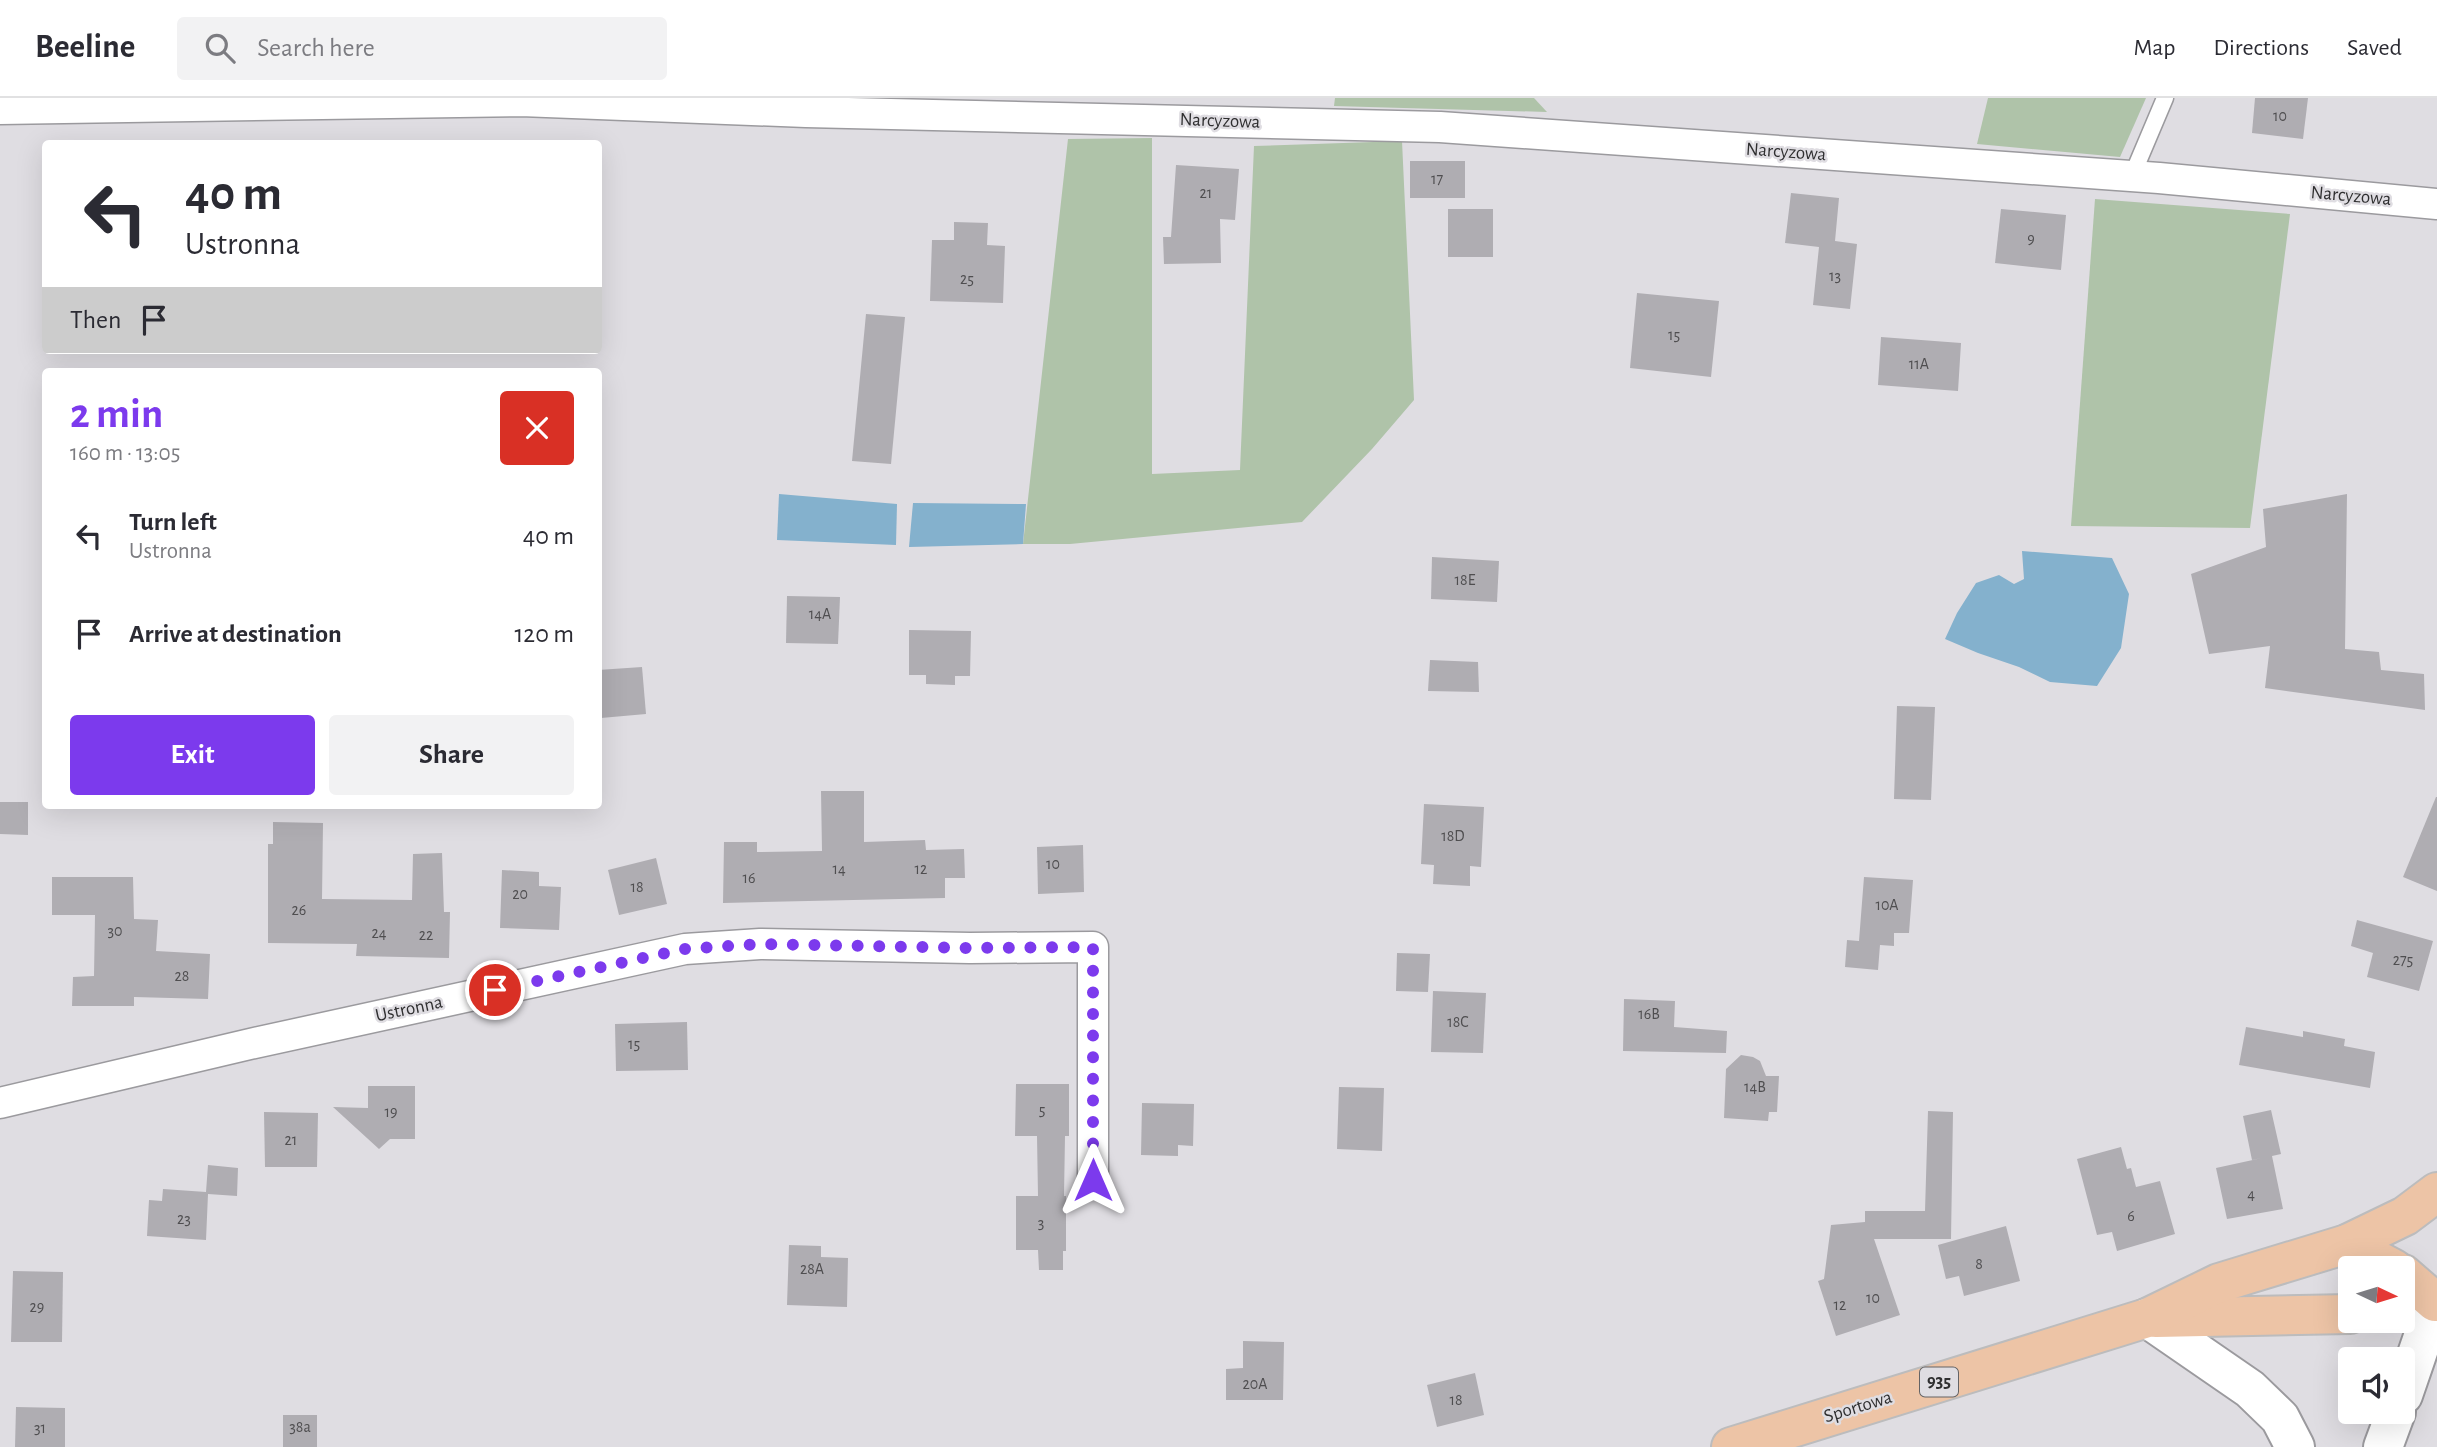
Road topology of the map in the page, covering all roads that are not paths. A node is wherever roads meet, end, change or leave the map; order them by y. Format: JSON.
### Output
{"nodes":[{"id":1,"x":2165,"y":98,"type":"edge"},
{"id":2,"x":201,"y":102,"type":"edge"},
{"id":3,"x":0,"y":109,"type":"edge"},
{"id":4,"x":2132,"y":176,"type":"junction"},
{"id":5,"x":2437,"y":204,"type":"edge"},
{"id":6,"x":0,"y":1103,"type":"edge"},
{"id":7,"x":1093,"y":1180,"type":"dead end"},
{"id":8,"x":2437,"y":1192,"type":"edge"},
{"id":9,"x":2347,"y":1244,"type":"junction"},
{"id":10,"x":2370,"y":1256,"type":"edge"},
{"id":11,"x":2425,"y":1302,"type":"edge"},
{"id":12,"x":2338,"y":1314,"type":"edge"},
{"id":13,"x":2147,"y":1318,"type":"junction"},
{"id":14,"x":2414,"y":1347,"type":"edge"},
{"id":15,"x":2392,"y":1424,"type":"edge"},
{"id":16,"x":1731,"y":1447,"type":"edge"},
{"id":17,"x":2295,"y":1447,"type":"edge"},
{"id":18,"x":2384,"y":1447,"type":"edge"}],
"edges":[{"from":1,"to":4,"type":"lane"},
{"from":2,"to":3,"type":"street","name":"Narcyzowa"},
{"from":2,"to":4,"type":"street","name":"Narcyzowa"},
{"from":4,"to":5,"type":"street","name":"Narcyzowa"},
{"from":6,"to":7,"type":"street","name":"Ustronna"},
{"from":8,"to":9,"type":"main road","name":"Sportowa","number":"935"},
{"from":9,"to":10,"type":"main road"},
{"from":9,"to":13,"type":"main road","name":"Sportowa","number":"935"},
{"from":11,"to":14,"type":"main road"},
{"from":12,"to":13,"type":"main road","name":"Sportowa","number":"935"},
{"from":13,"to":16,"type":"main road","name":"Sportowa","number":"935"},
{"from":13,"to":17,"type":"main road"},
{"from":15,"to":18,"type":"main road"}]}
